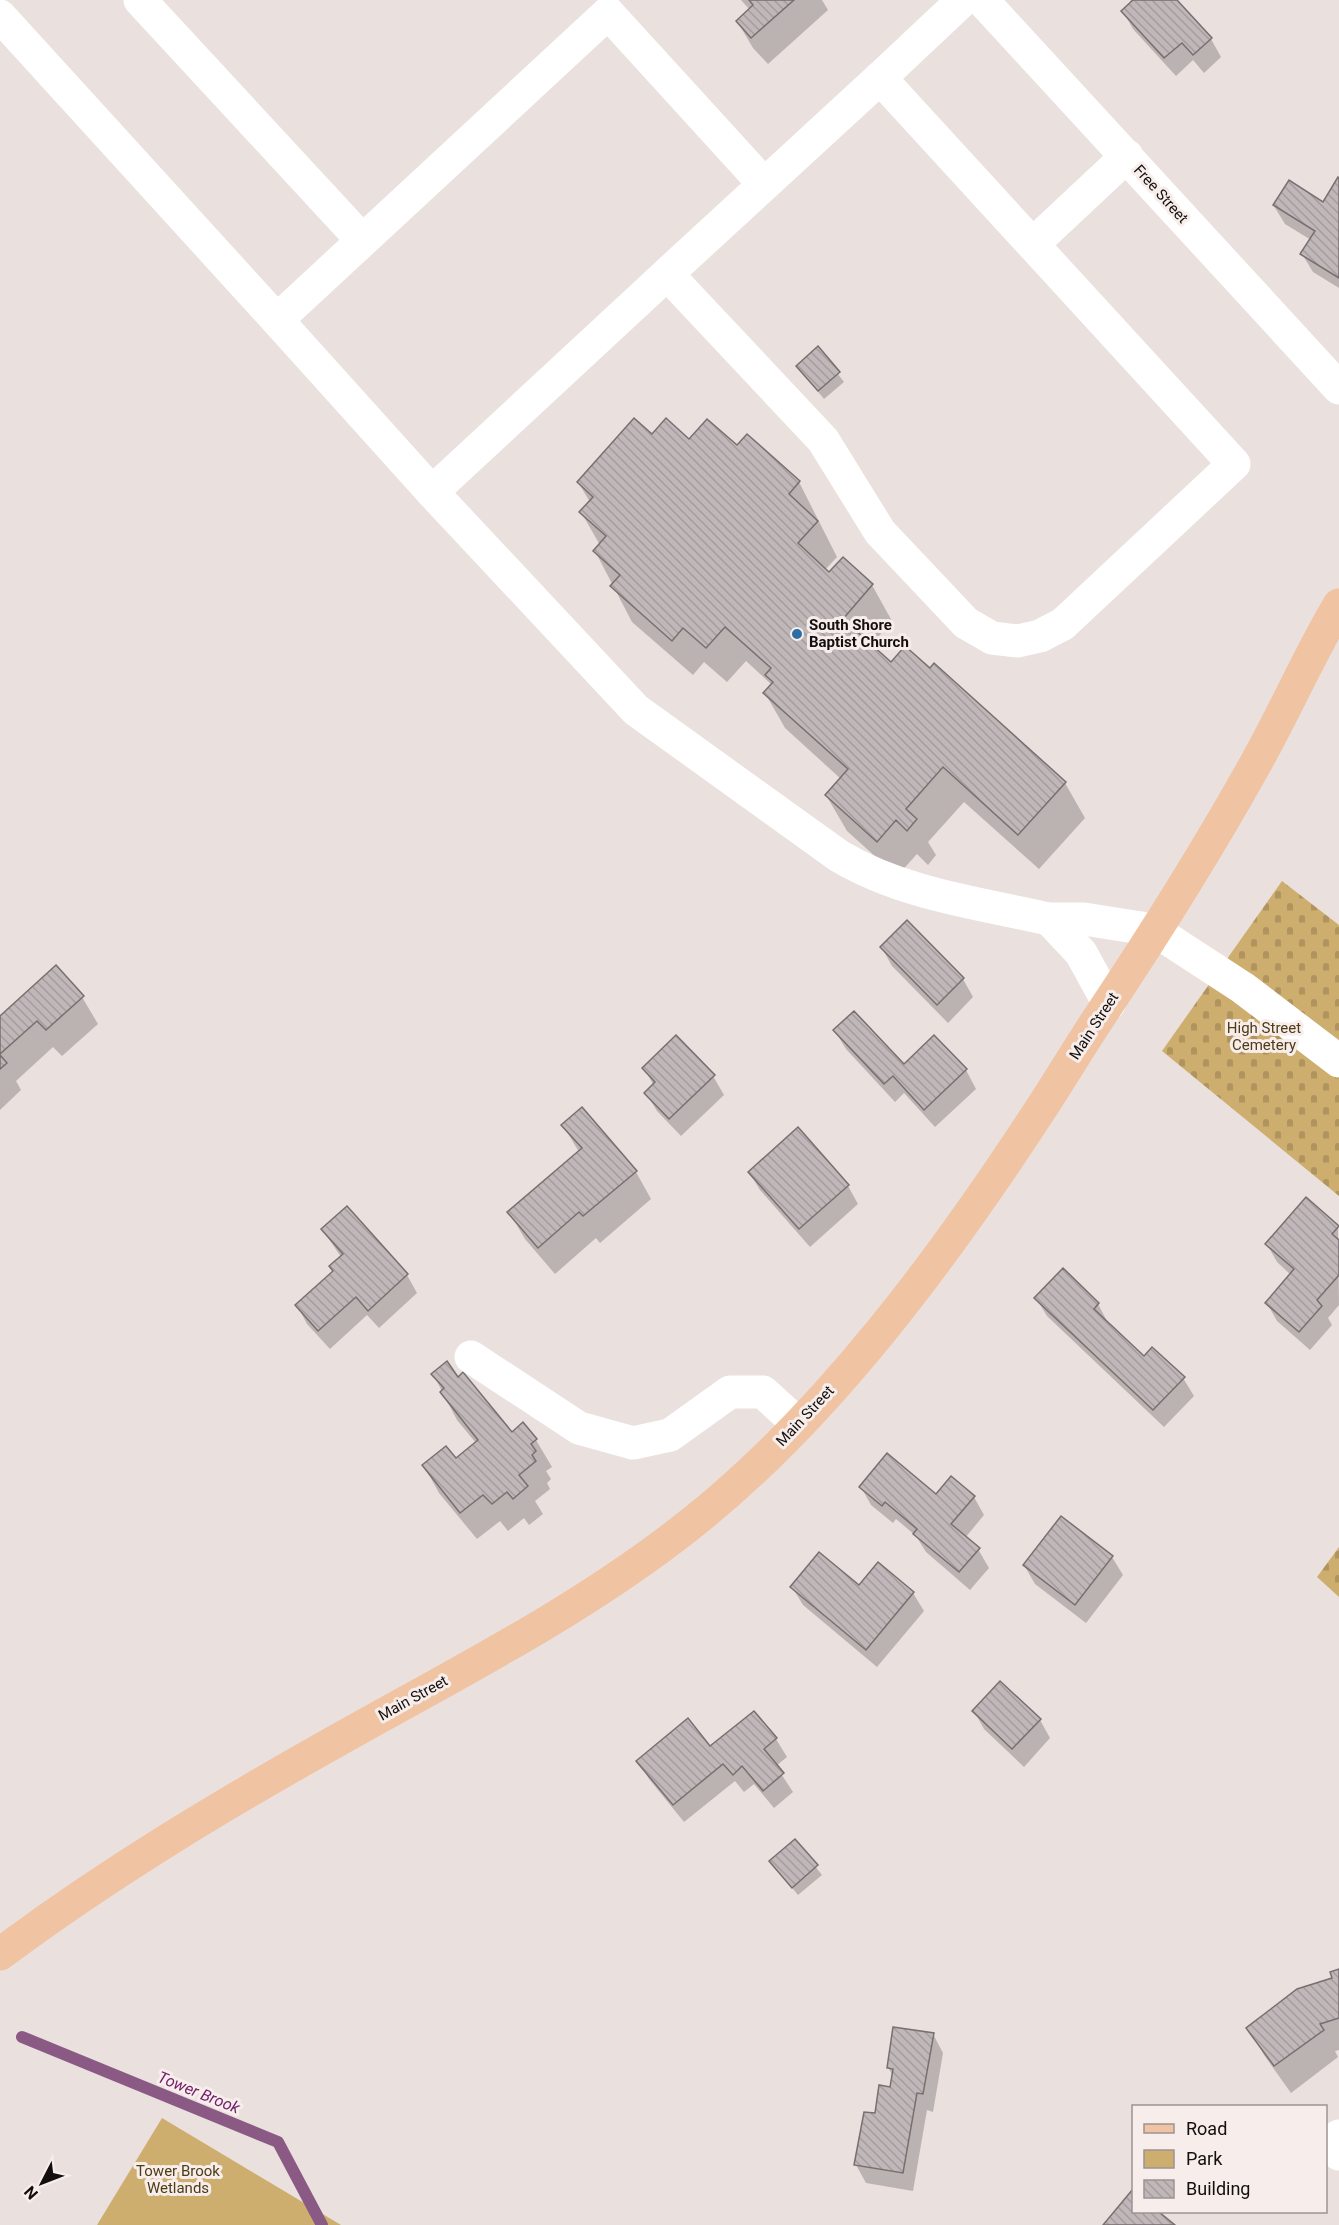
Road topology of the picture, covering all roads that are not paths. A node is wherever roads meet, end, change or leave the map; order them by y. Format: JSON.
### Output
{"nodes":[{"id":1,"x":140,"y":0,"type":"edge"},
{"id":2,"x":963,"y":0,"type":"edge"},
{"id":3,"x":982,"y":0,"type":"edge"},
{"id":4,"x":0,"y":16,"type":"edge"},
{"id":5,"x":880,"y":78,"type":"junction"},
{"id":6,"x":1127,"y":156,"type":"junction"},
{"id":7,"x":763,"y":183,"type":"junction"},
{"id":8,"x":362,"y":240,"type":"junction"},
{"id":9,"x":1033,"y":244,"type":"junction"},
{"id":10,"x":667,"y":274,"type":"junction"},
{"id":11,"x":277,"y":320,"type":"junction"},
{"id":12,"x":1339,"y":388,"type":"edge"},
{"id":13,"x":432,"y":492,"type":"junction"},
{"id":14,"x":1339,"y":605,"type":"edge"},
{"id":15,"x":1049,"y":919,"type":"junction"},
{"id":16,"x":1154,"y":930,"type":"junction"},
{"id":17,"x":1109,"y":1004,"type":"junction"},
{"id":18,"x":1339,"y":1061,"type":"edge"},
{"id":19,"x":471,"y":1357,"type":"dead end"},
{"id":20,"x":798,"y":1424,"type":"junction"},
{"id":21,"x":0,"y":1954,"type":"edge"},
{"id":22,"x":1339,"y":2136,"type":"edge"},
{"id":23,"x":1339,"y":2154,"type":"edge"}],
"edges":[{"from":1,"to":8,"type":"street"},
{"from":2,"to":5,"type":"street"},
{"from":3,"to":6,"type":"street","name":"Free Street"},
{"from":4,"to":11,"type":"street"},
{"from":5,"to":7,"type":"street"},
{"from":5,"to":9,"type":"street"},
{"from":6,"to":9,"type":"street"},
{"from":6,"to":12,"type":"street","name":"Free Street"},
{"from":7,"to":8,"type":"street"},
{"from":7,"to":10,"type":"street"},
{"from":8,"to":11,"type":"street"},
{"from":9,"to":10,"type":"street"},
{"from":10,"to":13,"type":"street"},
{"from":11,"to":13,"type":"street"},
{"from":13,"to":15,"type":"street"},
{"from":14,"to":16,"type":"main road","name":"Main Street"},
{"from":15,"to":16,"type":"street"},
{"from":15,"to":17,"type":"street"},
{"from":16,"to":17,"type":"main road","name":"Main Street"},
{"from":16,"to":18,"type":"street"},
{"from":17,"to":20,"type":"main road","name":"Main Street"},
{"from":19,"to":20,"type":"street"},
{"from":20,"to":21,"type":"main road","name":"Main Street"},
{"from":22,"to":23,"type":"street"}]}
